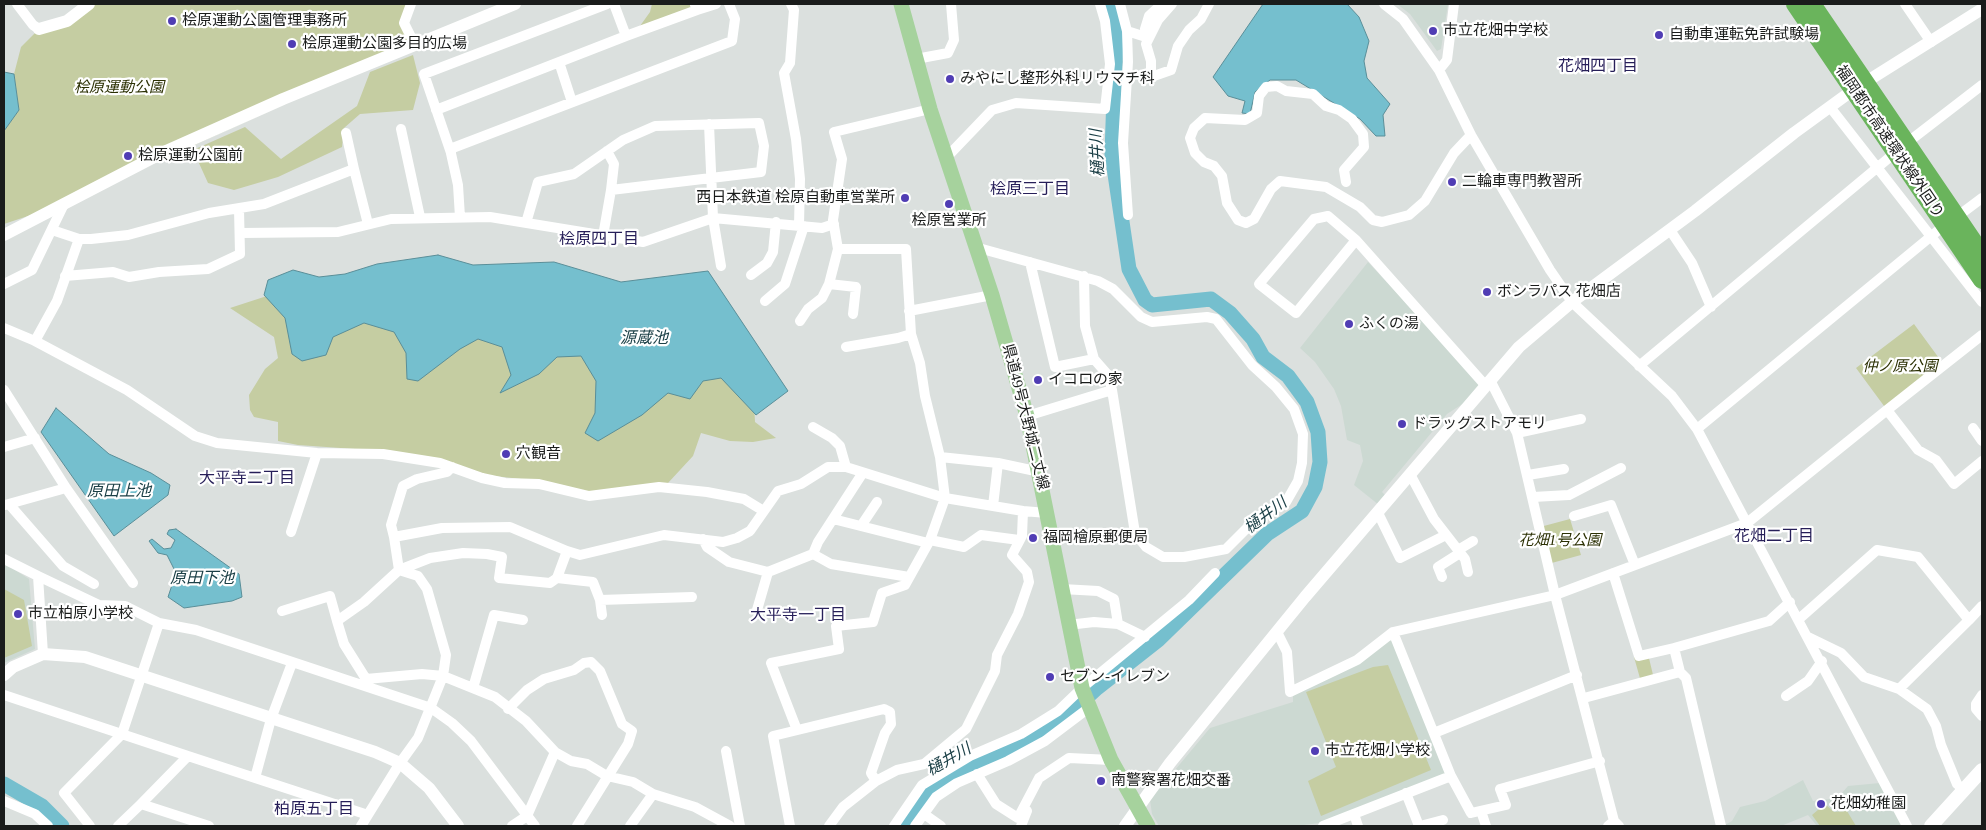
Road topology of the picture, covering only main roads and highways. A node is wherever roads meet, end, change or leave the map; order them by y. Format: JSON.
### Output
{"nodes":[{"id":1,"x":901,"y":4,"type":"edge"},
{"id":2,"x":1795,"y":4,"type":"edge"},
{"id":3,"x":1812,"y":4,"type":"edge"},
{"id":4,"x":1982,"y":254,"type":"edge"},
{"id":5,"x":1982,"y":280,"type":"edge"},
{"id":6,"x":1982,"y":770,"type":"edge"},
{"id":7,"x":1148,"y":826,"type":"edge"},
{"id":8,"x":1931,"y":826,"type":"edge"}],
"edges":[{"from":1,"to":7,"type":"main road","name":"県道49号大野城二丈線"},
{"from":2,"to":5,"type":"highway","name":"福岡都市高速環状線外回り"},
{"from":3,"to":4,"type":"highway"},
{"from":6,"to":8,"type":"main road"}]}
